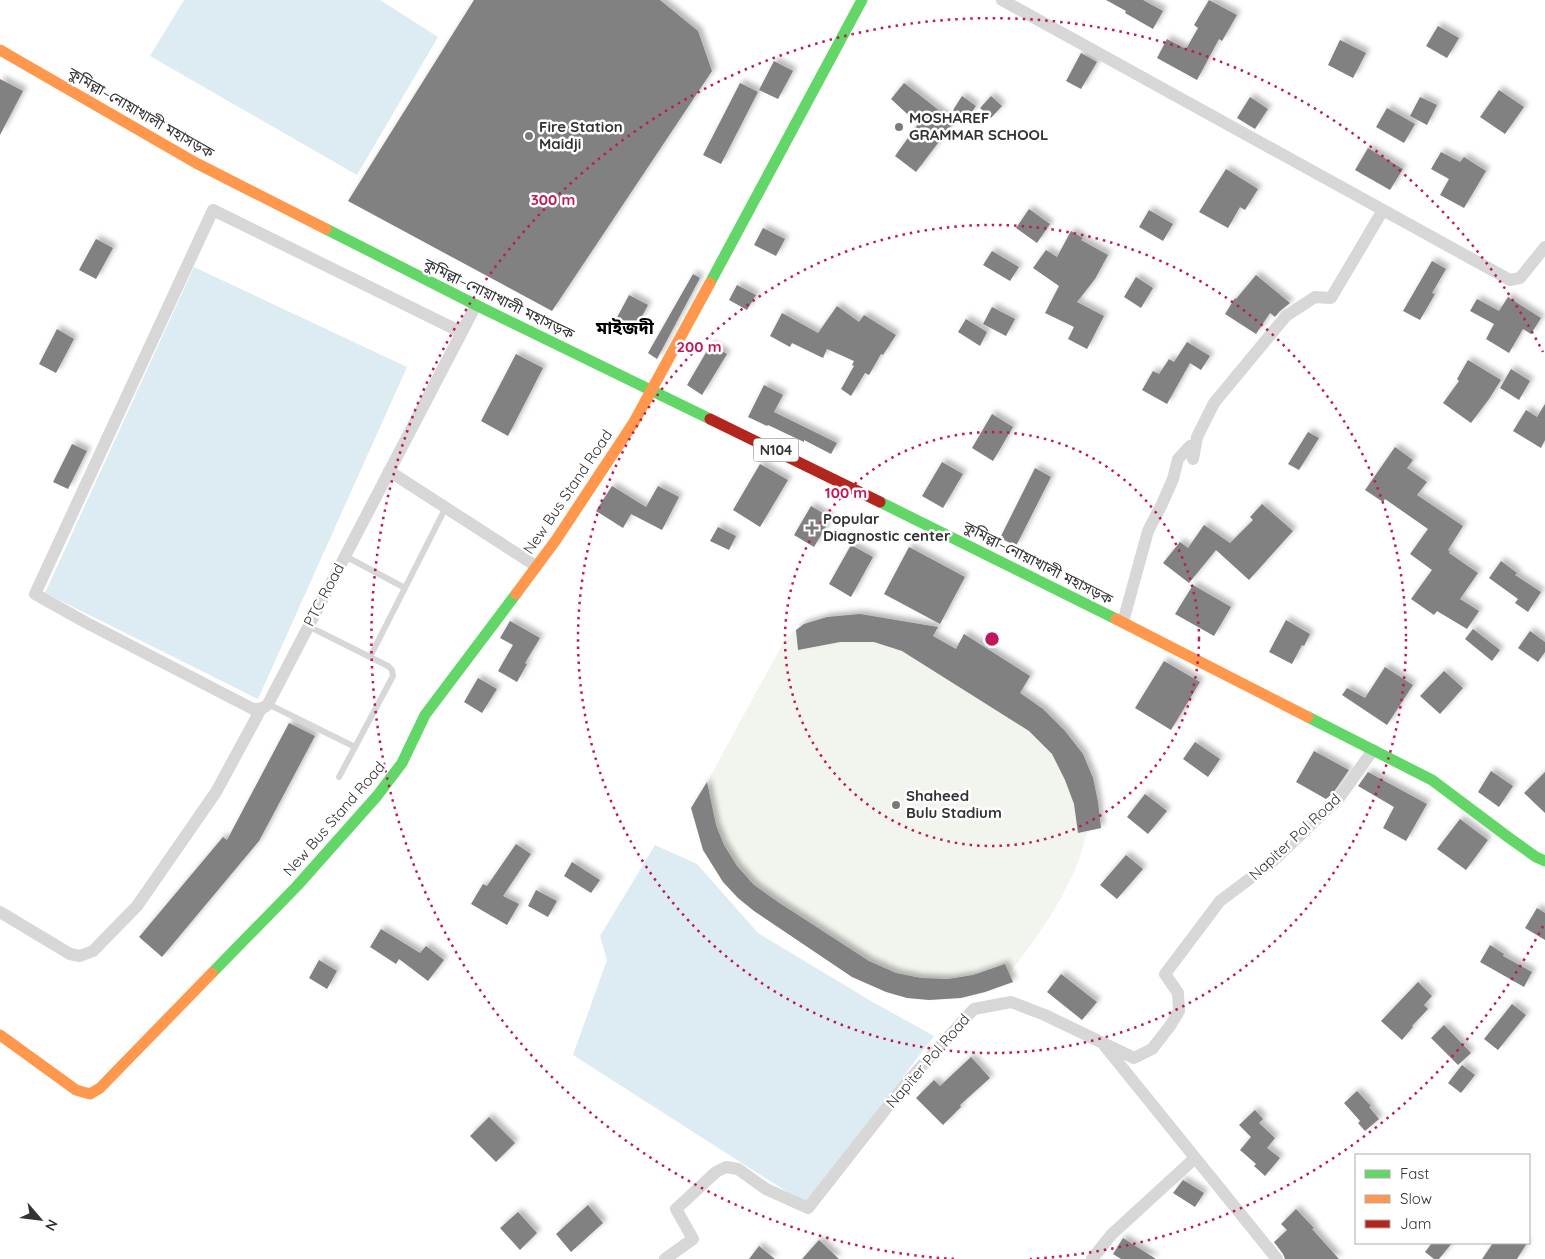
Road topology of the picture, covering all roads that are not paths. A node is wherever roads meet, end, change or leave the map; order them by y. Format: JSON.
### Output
{"nodes":[{"id":1,"x":862,"y":0,"type":"edge"},
{"id":2,"x":1002,"y":0,"type":"edge"},
{"id":3,"x":0,"y":50,"type":"edge"},
{"id":4,"x":1384,"y":210,"type":"junction"},
{"id":5,"x":1545,"y":247,"type":"edge"},
{"id":6,"x":476,"y":304,"type":"junction"},
{"id":7,"x":462,"y":332,"type":"junction"},
{"id":8,"x":652,"y":390,"type":"junction"},
{"id":9,"x":389,"y":471,"type":"junction"},
{"id":10,"x":446,"y":507,"type":"junction"},
{"id":11,"x":345,"y":556,"type":"junction"},
{"id":12,"x":536,"y":566,"type":"junction"},
{"id":13,"x":406,"y":588,"type":"junction"},
{"id":14,"x":1123,"y":622,"type":"junction"},
{"id":15,"x":308,"y":626,"type":"junction"},
{"id":16,"x":370,"y":657,"type":"junction"},
{"id":17,"x":264,"y":706,"type":"junction"},
{"id":18,"x":355,"y":747,"type":"junction"},
{"id":19,"x":1373,"y":750,"type":"junction"},
{"id":20,"x":339,"y":777,"type":"dead end"},
{"id":21,"x":1545,"y":861,"type":"edge"},
{"id":22,"x":0,"y":912,"type":"edge"},
{"id":23,"x":0,"y":1035,"type":"edge"},
{"id":24,"x":1102,"y":1043,"type":"junction"},
{"id":25,"x":1196,"y":1158,"type":"junction"},
{"id":26,"x":665,"y":1259,"type":"edge"},
{"id":27,"x":1092,"y":1259,"type":"edge"},
{"id":28,"x":1277,"y":1259,"type":"edge"}],
"edges":[{"from":1,"to":8,"type":"main road","name":"New Bus Stand Road"},
{"from":2,"to":4,"type":"street"},
{"from":3,"to":6,"type":"main road","name":"কুমিল্লা–নোয়াখালী মহাসড়ক","number":"N104"},
{"from":4,"to":5,"type":"street"},
{"from":4,"to":14,"type":"street"},
{"from":6,"to":7,"type":"street","name":"PTC Road"},
{"from":6,"to":8,"type":"main road","name":"কুমিল্লা–নোয়াখালী মহাসড়ক","number":"N104"},
{"from":7,"to":9,"type":"street","name":"PTC Road"},
{"from":7,"to":17,"type":"street"},
{"from":8,"to":12,"type":"main road","name":"New Bus Stand Road"},
{"from":8,"to":14,"type":"main road","name":"কুমিল্লা–নোয়াখালী মহাসড়ক","number":"N104"},
{"from":9,"to":10,"type":"street"},
{"from":9,"to":11,"type":"street","name":"PTC Road"},
{"from":10,"to":12,"type":"street"},
{"from":10,"to":13,"type":"lane"},
{"from":11,"to":13,"type":"lane"},
{"from":11,"to":15,"type":"street","name":"PTC Road"},
{"from":12,"to":23,"type":"main road","name":"New Bus Stand Road"},
{"from":13,"to":16,"type":"lane"},
{"from":14,"to":19,"type":"main road","name":"কুমিল্লা–নোয়াখালী মহাসড়ক","number":"N104"},
{"from":15,"to":16,"type":"lane"},
{"from":15,"to":17,"type":"street","name":"PTC Road"},
{"from":16,"to":18,"type":"lane"},
{"from":17,"to":18,"type":"lane"},
{"from":17,"to":22,"type":"street","name":"PTC Road"},
{"from":18,"to":20,"type":"lane"},
{"from":19,"to":21,"type":"main road","name":"কুমিল্লা–নোয়াখালী মহাসড়ক","number":"N104"},
{"from":19,"to":24,"type":"street","name":"Napiter Pol Road"},
{"from":24,"to":25,"type":"street"},
{"from":24,"to":26,"type":"street","name":"Napiter Pol Road"},
{"from":25,"to":27,"type":"street"},
{"from":25,"to":28,"type":"street"}]}
